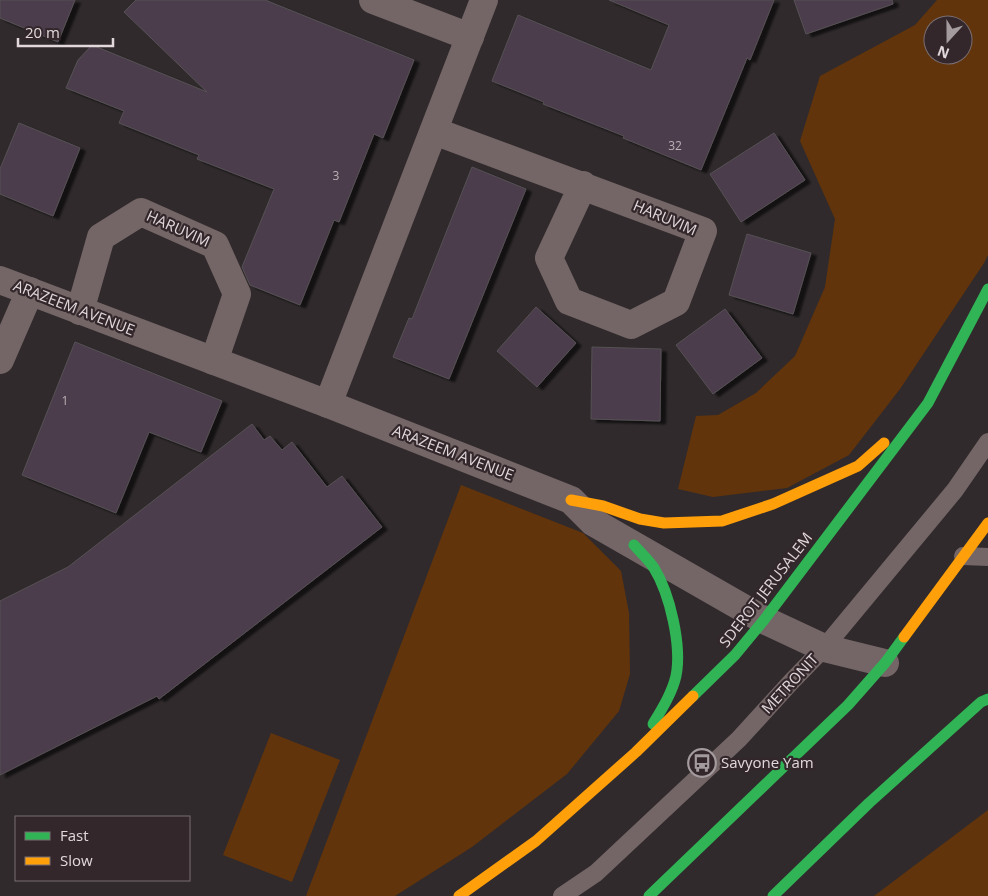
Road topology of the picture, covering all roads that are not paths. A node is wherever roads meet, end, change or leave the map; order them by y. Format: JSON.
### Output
{"nodes":[{"id":1,"x":373,"y":0,"type":"edge"},
{"id":2,"x":484,"y":0,"type":"edge"},
{"id":3,"x":470,"y":37,"type":"junction"},
{"id":4,"x":434,"y":131,"type":"junction"},
{"id":5,"x":583,"y":185,"type":"junction"},
{"id":6,"x":0,"y":280,"type":"edge"},
{"id":7,"x":988,"y":289,"type":"edge"},
{"id":8,"x":30,"y":291,"type":"junction"},
{"id":9,"x":80,"y":311,"type":"junction"},
{"id":10,"x":0,"y":360,"type":"edge"},
{"id":11,"x":214,"y":361,"type":"junction"},
{"id":12,"x":928,"y":403,"type":"junction"},
{"id":13,"x":328,"y":404,"type":"junction"},
{"id":14,"x":988,"y":442,"type":"edge"},
{"id":15,"x":571,"y":500,"type":"junction"},
{"id":16,"x":988,"y":523,"type":"edge"},
{"id":17,"x":634,"y":545,"type":"junction"},
{"id":18,"x":964,"y":556,"type":"junction"},
{"id":19,"x":988,"y":557,"type":"edge"},
{"id":20,"x":764,"y":620,"type":"junction"},
{"id":21,"x":824,"y":648,"type":"junction"},
{"id":22,"x":885,"y":663,"type":"junction"},
{"id":23,"x":988,"y":699,"type":"edge"},
{"id":24,"x":636,"y":752,"type":"junction"},
{"id":25,"x":459,"y":896,"type":"edge"},
{"id":26,"x":562,"y":896,"type":"edge"},
{"id":27,"x":649,"y":896,"type":"edge"},
{"id":28,"x":773,"y":896,"type":"edge"}],
"edges":[{"from":1,"to":3,"type":"street"},
{"from":2,"to":3,"type":"street"},
{"from":3,"to":4,"type":"street"},
{"from":4,"to":5,"type":"street","name":"HARUVIM"},
{"from":4,"to":13,"type":"street"},
{"from":5,"to":5,"type":"street","name":"HARUVIM"},
{"from":6,"to":8,"type":"street","name":"ARAZEEM AVENUE"},
{"from":7,"to":12,"type":"main road","name":"SDEROT JERUSALEM"},
{"from":8,"to":9,"type":"street","name":"ARAZEEM AVENUE"},
{"from":8,"to":10,"type":"street"},
{"from":9,"to":11,"type":"street","name":"ARAZEEM AVENUE"},
{"from":9,"to":11,"type":"street","name":"HARUVIM"},
{"from":11,"to":13,"type":"street","name":"ARAZEEM AVENUE"},
{"from":12,"to":15,"type":"main road"},
{"from":12,"to":20,"type":"main road","name":"SDEROT JERUSALEM"},
{"from":13,"to":15,"type":"street","name":"ARAZEEM AVENUE"},
{"from":14,"to":21,"type":"lane","name":"METRONIT"},
{"from":15,"to":17,"type":"street","name":"ARAZEEM AVENUE"},
{"from":16,"to":18,"type":"main road"},
{"from":17,"to":20,"type":"street","name":"ARAZEEM AVENUE"},
{"from":17,"to":24,"type":"main road"},
{"from":18,"to":19,"type":"lane"},
{"from":18,"to":22,"type":"main road"},
{"from":20,"to":21,"type":"street","name":"ARAZEEM AVENUE"},
{"from":20,"to":24,"type":"main road","name":"SDEROT JERUSALEM"},
{"from":21,"to":22,"type":"street","name":"ARAZEEM AVENUE"},
{"from":21,"to":26,"type":"lane","name":"METRONIT"},
{"from":22,"to":27,"type":"main road"},
{"from":23,"to":28,"type":"main road"},
{"from":24,"to":25,"type":"main road","name":"SDEROT JERUSALEM"}]}
